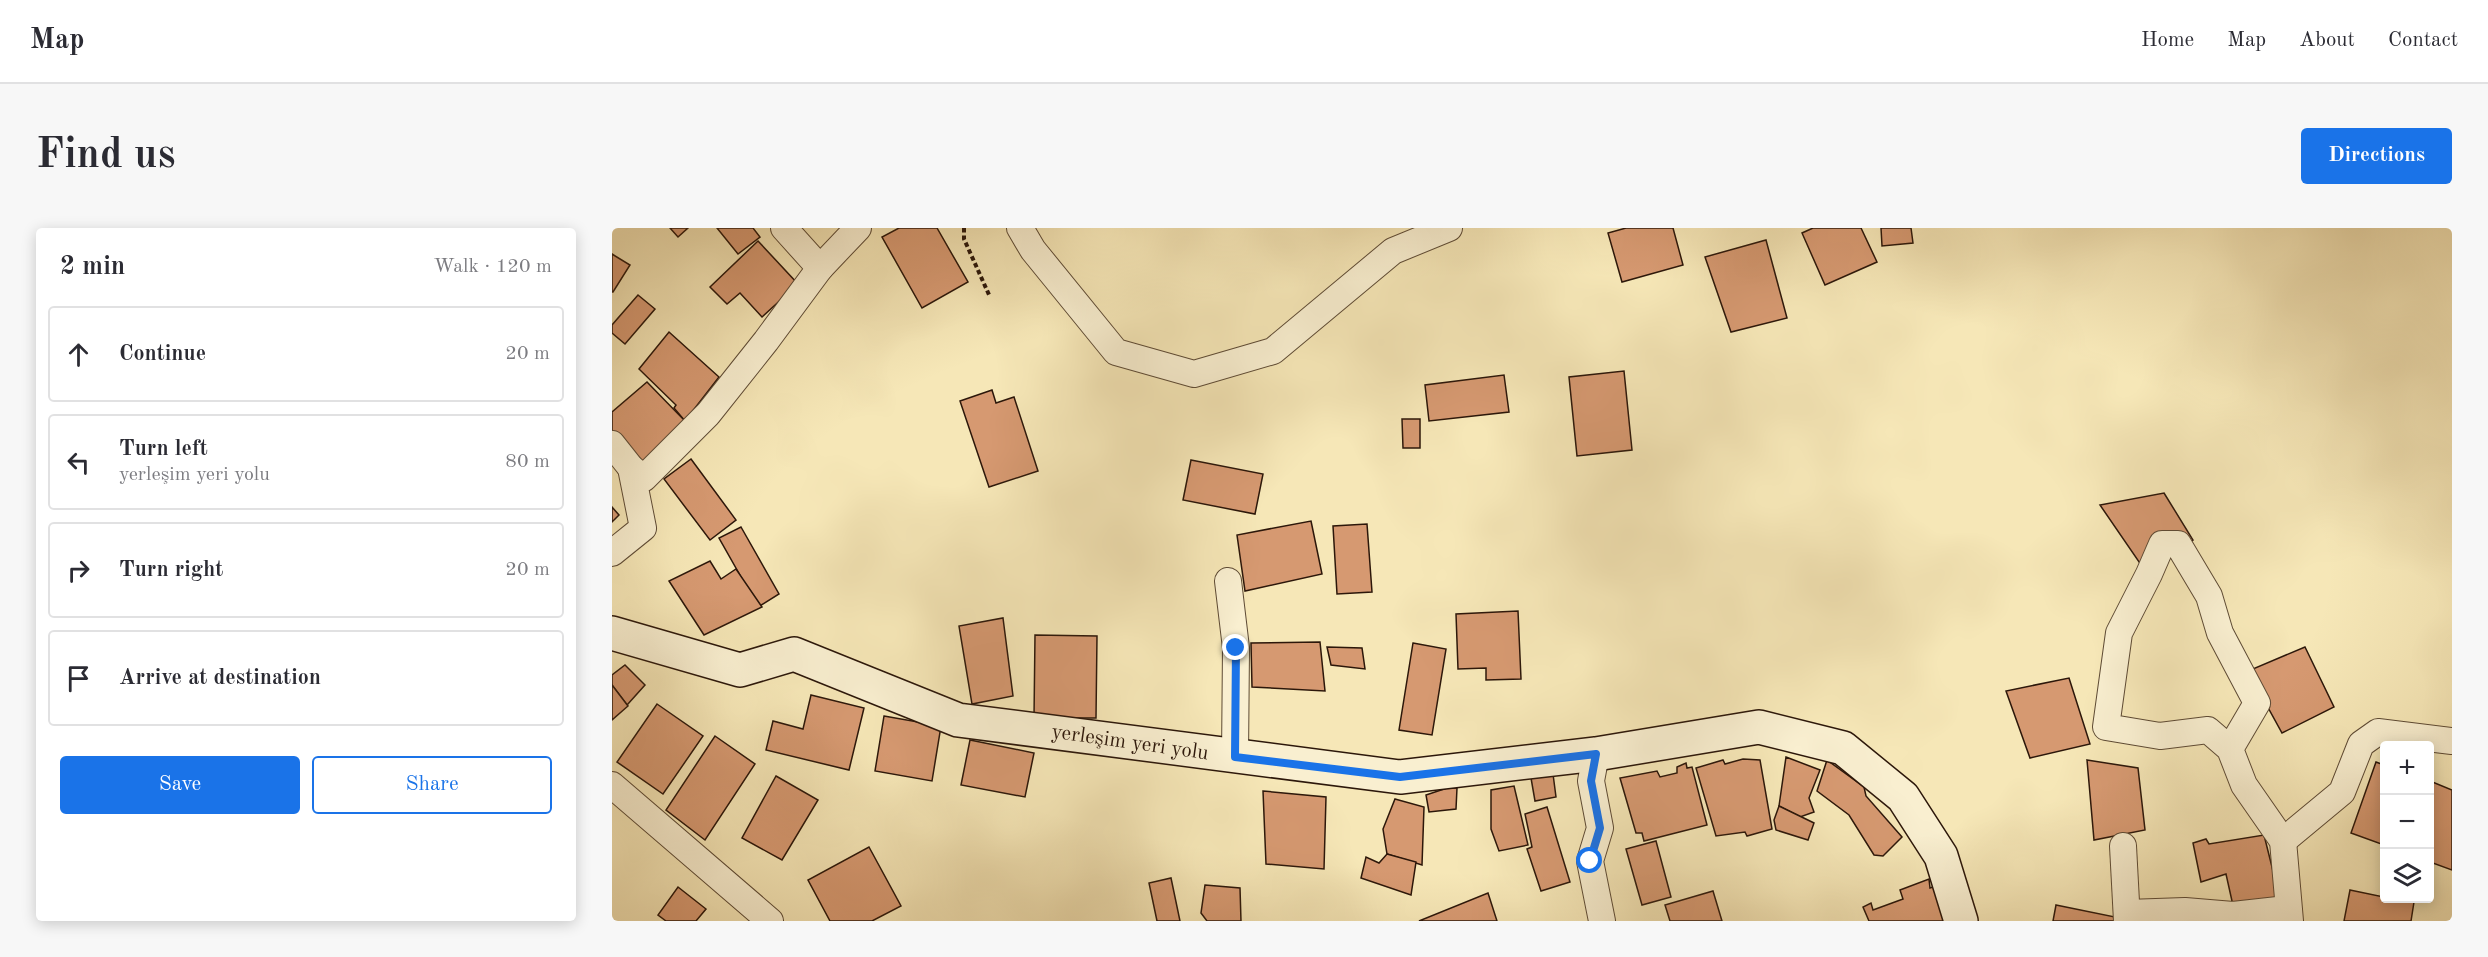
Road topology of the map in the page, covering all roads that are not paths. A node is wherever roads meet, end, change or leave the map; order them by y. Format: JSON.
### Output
{"nodes":[{"id":1,"x":784,"y":228,"type":"edge"},
{"id":2,"x":858,"y":228,"type":"edge"},
{"id":3,"x":1020,"y":228,"type":"edge"},
{"id":4,"x":1449,"y":228,"type":"edge"},
{"id":5,"x":820,"y":268,"type":"junction"},
{"id":6,"x":612,"y":444,"type":"edge"},
{"id":7,"x":631,"y":468,"type":"junction"},
{"id":8,"x":612,"y":553,"type":"edge"},
{"id":9,"x":1228,"y":581,"type":"dead end"},
{"id":10,"x":612,"y":633,"type":"edge"},
{"id":11,"x":2452,"y":741,"type":"edge"},
{"id":12,"x":2230,"y":749,"type":"junction"},
{"id":13,"x":1596,"y":754,"type":"junction"},
{"id":14,"x":1235,"y":757,"type":"junction"},
{"id":15,"x":612,"y":785,"type":"edge"},
{"id":16,"x":2283,"y":842,"type":"junction"},
{"id":17,"x":2123,"y":846,"type":"dead end"},
{"id":18,"x":2289,"y":915,"type":"edge"},
{"id":19,"x":2127,"y":917,"type":"edge"},
{"id":20,"x":770,"y":921,"type":"edge"},
{"id":21,"x":1602,"y":921,"type":"edge"},
{"id":22,"x":1961,"y":921,"type":"edge"}],
"edges":[{"from":1,"to":5,"type":"street"},
{"from":2,"to":5,"type":"street"},
{"from":3,"to":4,"type":"street"},
{"from":5,"to":7,"type":"street"},
{"from":6,"to":7,"type":"street"},
{"from":7,"to":8,"type":"street"},
{"from":9,"to":14,"type":"street"},
{"from":10,"to":14,"type":"street","name":"yerleşim yeri yolu"},
{"from":11,"to":16,"type":"street"},
{"from":12,"to":12,"type":"street"},
{"from":12,"to":16,"type":"street"},
{"from":13,"to":14,"type":"street","name":"yerleşim yeri yolu"},
{"from":13,"to":21,"type":"street"},
{"from":13,"to":22,"type":"street","name":"yerleşim yeri yolu"},
{"from":15,"to":20,"type":"street"},
{"from":16,"to":18,"type":"street"},
{"from":17,"to":19,"type":"street"},
{"from":18,"to":19,"type":"street"}]}
